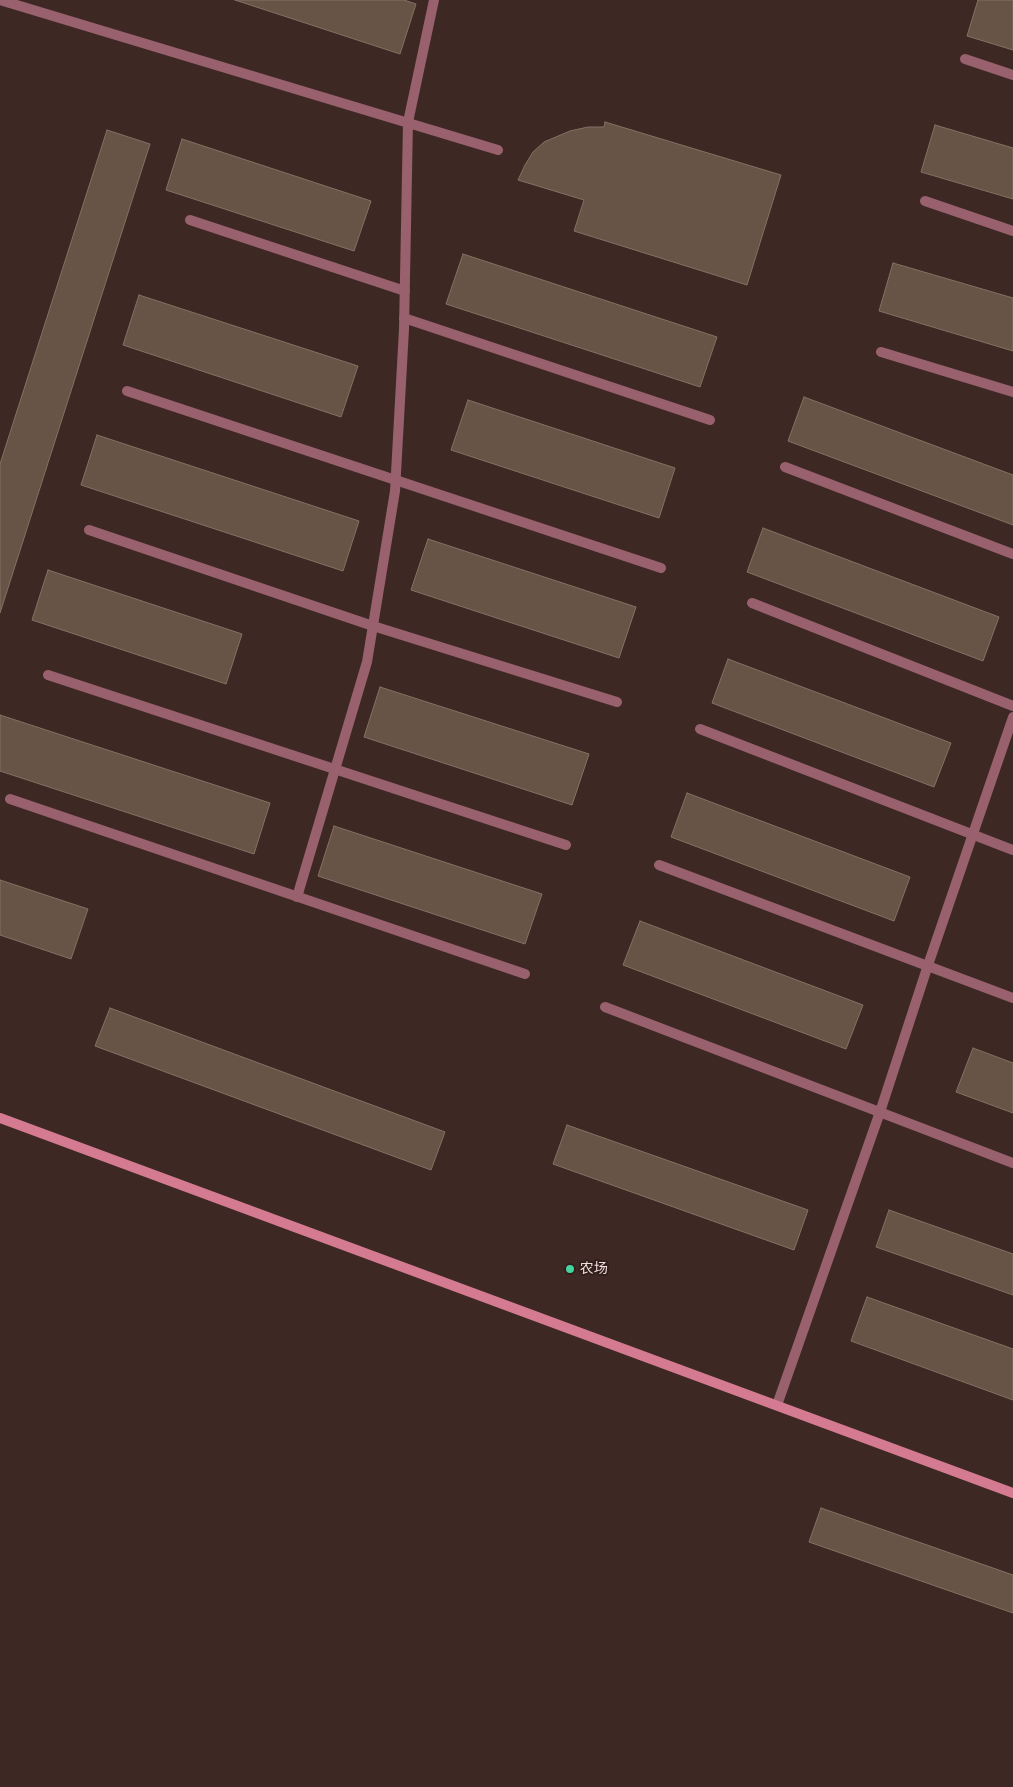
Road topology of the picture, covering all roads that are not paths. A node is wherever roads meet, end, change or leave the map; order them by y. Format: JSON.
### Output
{"nodes":[{"id":1,"x":0,"y":0,"type":"edge"},
{"id":2,"x":434,"y":0,"type":"edge"},
{"id":3,"x":965,"y":59,"type":"dead end"},
{"id":4,"x":1013,"y":75,"type":"edge"},
{"id":5,"x":408,"y":122,"type":"junction"},
{"id":6,"x":498,"y":150,"type":"dead end"},
{"id":7,"x":925,"y":201,"type":"dead end"},
{"id":8,"x":190,"y":220,"type":"dead end"},
{"id":9,"x":1013,"y":231,"type":"edge"},
{"id":10,"x":405,"y":291,"type":"junction"},
{"id":11,"x":404,"y":318,"type":"junction"},
{"id":12,"x":881,"y":352,"type":"dead end"},
{"id":13,"x":127,"y":391,"type":"dead end"},
{"id":14,"x":1013,"y":392,"type":"edge"},
{"id":15,"x":710,"y":420,"type":"dead end"},
{"id":16,"x":785,"y":467,"type":"dead end"},
{"id":17,"x":396,"y":479,"type":"junction"},
{"id":18,"x":89,"y":530,"type":"dead end"},
{"id":19,"x":1013,"y":554,"type":"edge"},
{"id":20,"x":661,"y":568,"type":"dead end"},
{"id":21,"x":752,"y":603,"type":"dead end"},
{"id":22,"x":373,"y":626,"type":"junction"},
{"id":23,"x":48,"y":675,"type":"dead end"},
{"id":24,"x":617,"y":702,"type":"dead end"},
{"id":25,"x":1013,"y":706,"type":"edge"},
{"id":26,"x":1013,"y":717,"type":"edge"},
{"id":27,"x":700,"y":729,"type":"dead end"},
{"id":28,"x":335,"y":770,"type":"junction"},
{"id":29,"x":10,"y":800,"type":"dead end"},
{"id":30,"x":973,"y":834,"type":"junction"},
{"id":31,"x":566,"y":845,"type":"dead end"},
{"id":32,"x":1013,"y":850,"type":"edge"},
{"id":33,"x":659,"y":865,"type":"dead end"},
{"id":34,"x":297,"y":897,"type":"junction"},
{"id":35,"x":928,"y":965,"type":"junction"},
{"id":36,"x":525,"y":974,"type":"dead end"},
{"id":37,"x":1013,"y":998,"type":"edge"},
{"id":38,"x":605,"y":1007,"type":"dead end"},
{"id":39,"x":880,"y":1112,"type":"junction"},
{"id":40,"x":0,"y":1118,"type":"edge"},
{"id":41,"x":1013,"y":1163,"type":"edge"},
{"id":42,"x":777,"y":1405,"type":"junction"},
{"id":43,"x":1013,"y":1493,"type":"edge"}],
"edges":[{"from":1,"to":5,"type":"street"},
{"from":2,"to":5,"type":"street"},
{"from":3,"to":4,"type":"street"},
{"from":5,"to":6,"type":"street"},
{"from":5,"to":10,"type":"street"},
{"from":7,"to":9,"type":"street"},
{"from":8,"to":10,"type":"street"},
{"from":10,"to":11,"type":"street"},
{"from":11,"to":15,"type":"street"},
{"from":11,"to":17,"type":"street"},
{"from":12,"to":14,"type":"street"},
{"from":13,"to":17,"type":"street"},
{"from":16,"to":19,"type":"street"},
{"from":17,"to":20,"type":"street"},
{"from":17,"to":22,"type":"street"},
{"from":18,"to":22,"type":"street"},
{"from":21,"to":25,"type":"street"},
{"from":22,"to":24,"type":"street"},
{"from":22,"to":28,"type":"street"},
{"from":23,"to":28,"type":"street"},
{"from":26,"to":30,"type":"street"},
{"from":27,"to":30,"type":"street"},
{"from":28,"to":31,"type":"street"},
{"from":28,"to":34,"type":"street"},
{"from":29,"to":34,"type":"street"},
{"from":30,"to":32,"type":"street"},
{"from":30,"to":35,"type":"street"},
{"from":33,"to":35,"type":"street"},
{"from":34,"to":36,"type":"street"},
{"from":35,"to":37,"type":"street"},
{"from":35,"to":39,"type":"street"},
{"from":38,"to":39,"type":"street"},
{"from":39,"to":41,"type":"street"},
{"from":39,"to":42,"type":"street"},
{"from":40,"to":42,"type":"street"},
{"from":42,"to":43,"type":"street"}]}
